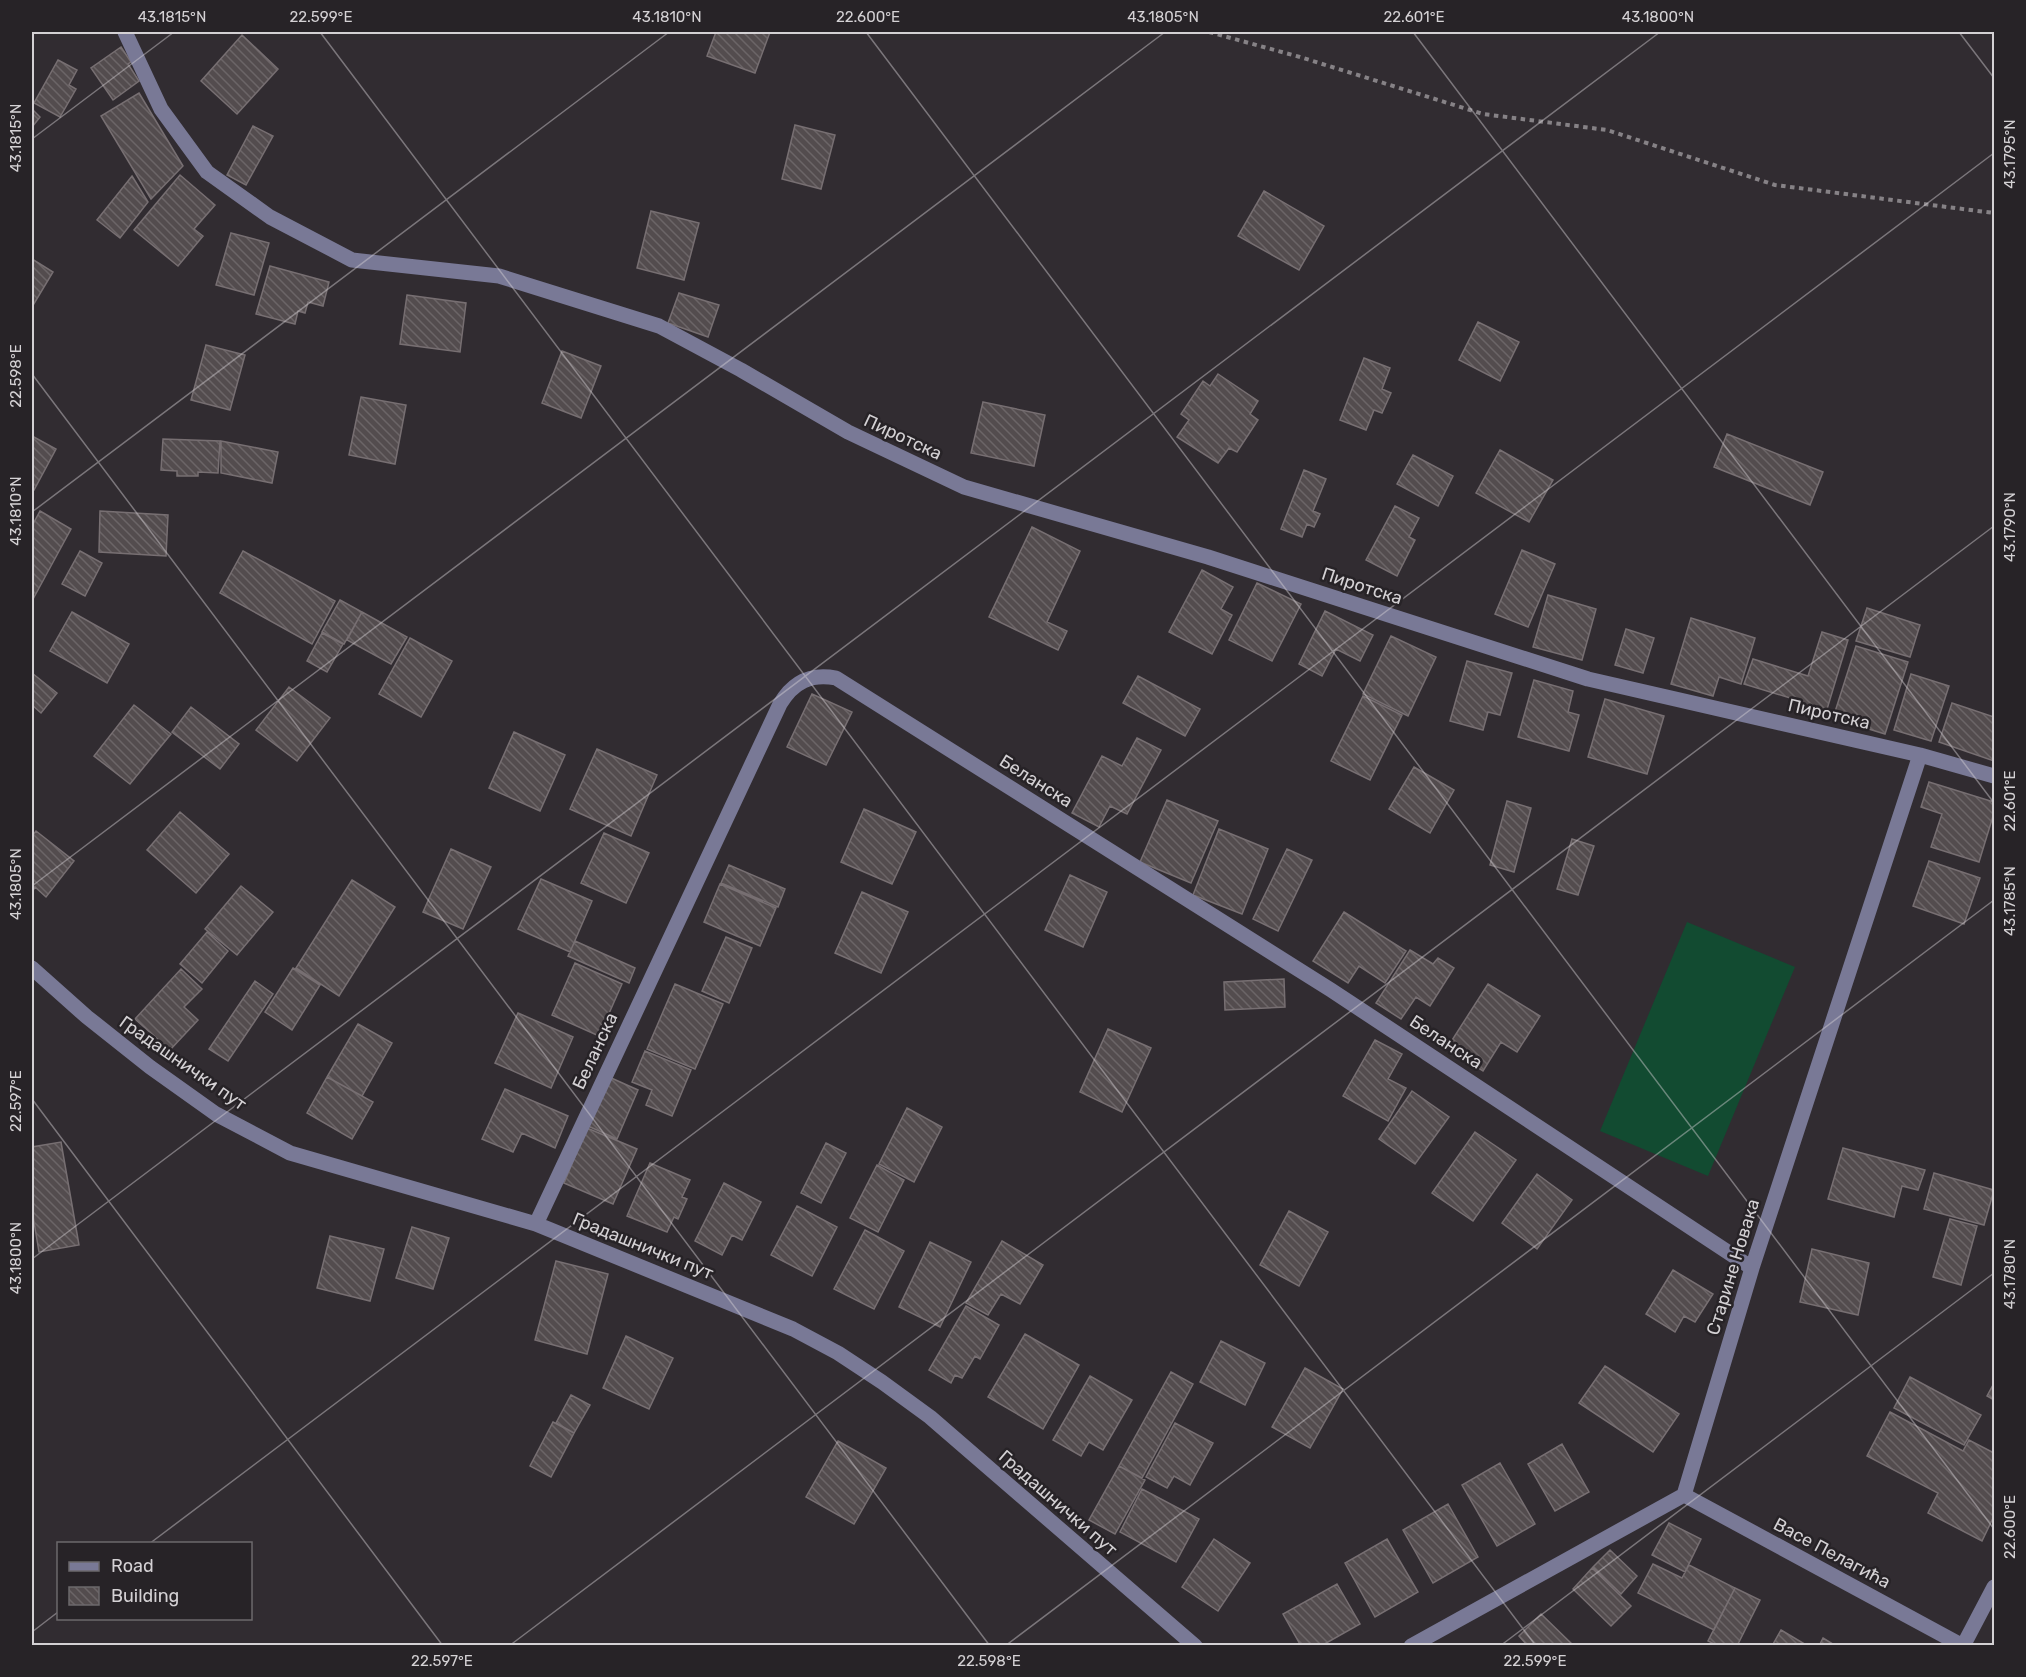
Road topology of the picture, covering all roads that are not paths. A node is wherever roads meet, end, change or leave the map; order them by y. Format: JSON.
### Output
{"nodes":[{"id":1,"x":125,"y":32,"type":"edge"},
{"id":2,"x":1920,"y":755,"type":"junction"},
{"id":3,"x":1995,"y":776,"type":"edge"},
{"id":4,"x":32,"y":968,"type":"edge"},
{"id":5,"x":536,"y":1224,"type":"junction"},
{"id":6,"x":1752,"y":1268,"type":"junction"},
{"id":7,"x":1684,"y":1495,"type":"junction"},
{"id":8,"x":1995,"y":1587,"type":"edge"},
{"id":9,"x":1195,"y":1646,"type":"edge"},
{"id":10,"x":1411,"y":1646,"type":"edge"},
{"id":11,"x":1963,"y":1646,"type":"edge"}],
"edges":[{"from":1,"to":2,"type":"street","name":"Пиротска"},
{"from":2,"to":3,"type":"street","name":"Пиротска"},
{"from":2,"to":6,"type":"street","name":"Старине Новака"},
{"from":4,"to":5,"type":"street","name":"Градашнички пут"},
{"from":5,"to":6,"type":"street","name":"Беланска"},
{"from":5,"to":9,"type":"street","name":"Градашнички пут"},
{"from":6,"to":7,"type":"street","name":"Старине Новака"},
{"from":7,"to":10,"type":"street"},
{"from":7,"to":11,"type":"street","name":"Васе Пелагића"},
{"from":8,"to":11,"type":"street"}]}
